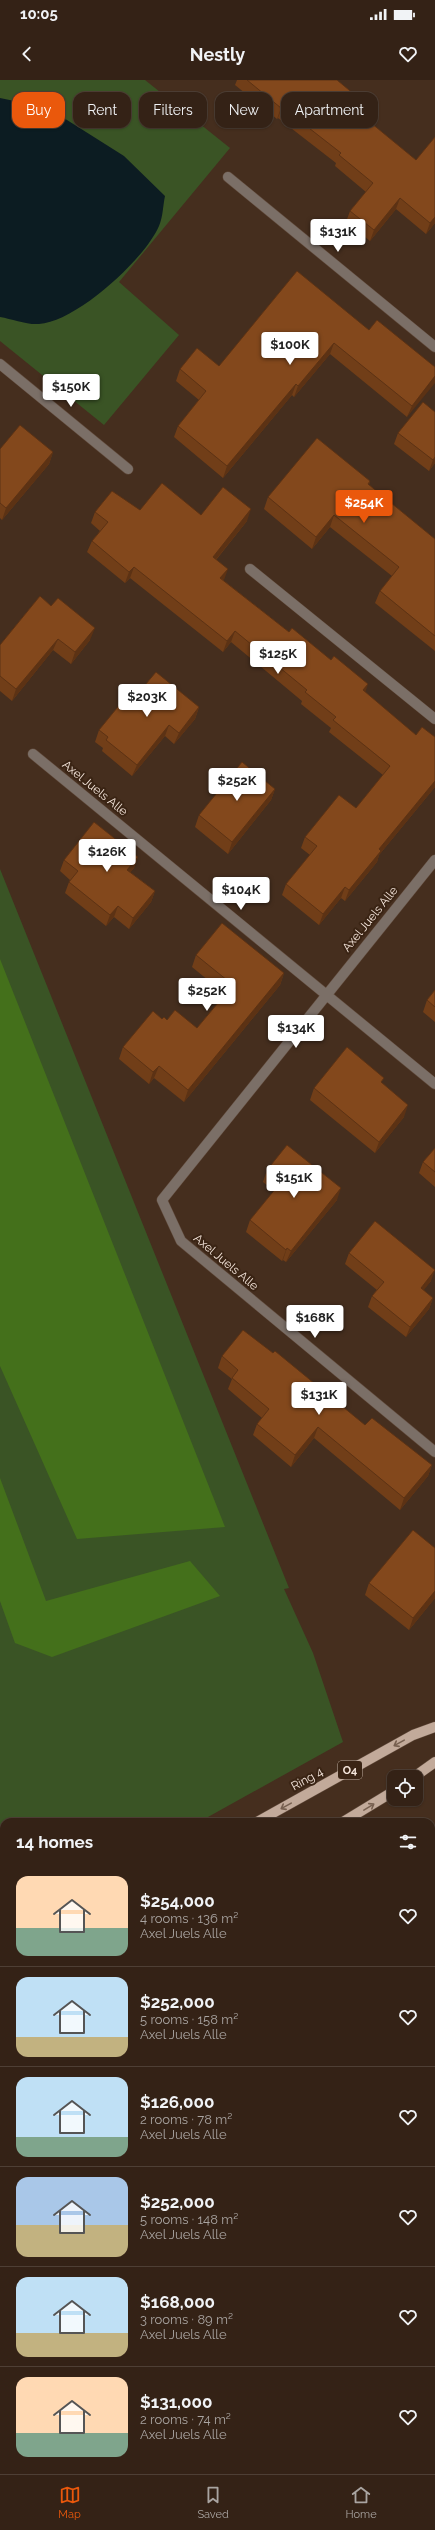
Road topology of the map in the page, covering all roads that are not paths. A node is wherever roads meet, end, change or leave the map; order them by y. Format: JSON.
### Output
{"nodes":[{"id":1,"x":228,"y":177,"type":"dead end"},
{"id":2,"x":435,"y":347,"type":"edge"},
{"id":3,"x":0,"y":364,"type":"edge"},
{"id":4,"x":128,"y":469,"type":"dead end"},
{"id":5,"x":250,"y":569,"type":"dead end"},
{"id":6,"x":435,"y":718,"type":"edge"},
{"id":7,"x":33,"y":754,"type":"dead end"},
{"id":8,"x":435,"y":860,"type":"edge"},
{"id":9,"x":326,"y":994,"type":"junction"},
{"id":10,"x":435,"y":1084,"type":"edge"},
{"id":11,"x":435,"y":1452,"type":"edge"},
{"id":12,"x":435,"y":1727,"type":"edge"},
{"id":13,"x":435,"y":1762,"type":"edge"},
{"id":14,"x":423,"y":1771,"type":"edge"},
{"id":15,"x":387,"y":1795,"type":"edge"},
{"id":16,"x":264,"y":1818,"type":"edge"},
{"id":17,"x":350,"y":1818,"type":"edge"}],
"edges":[{"from":1,"to":2,"type":"street"},
{"from":3,"to":4,"type":"street"},
{"from":5,"to":6,"type":"street"},
{"from":7,"to":9,"type":"street","name":"Axel Juels Alle"},
{"from":8,"to":9,"type":"street","name":"Axel Juels Alle"},
{"from":9,"to":10,"type":"street","name":"Axel Juels Alle"},
{"from":9,"to":11,"type":"street","name":"Axel Juels Alle"},
{"from":12,"to":16,"type":"main road","name":"Ring 4","number":"O4","one_way":true},
{"from":13,"to":14,"type":"main road"},
{"from":17,"to":15,"type":"main road","one_way":true}]}
